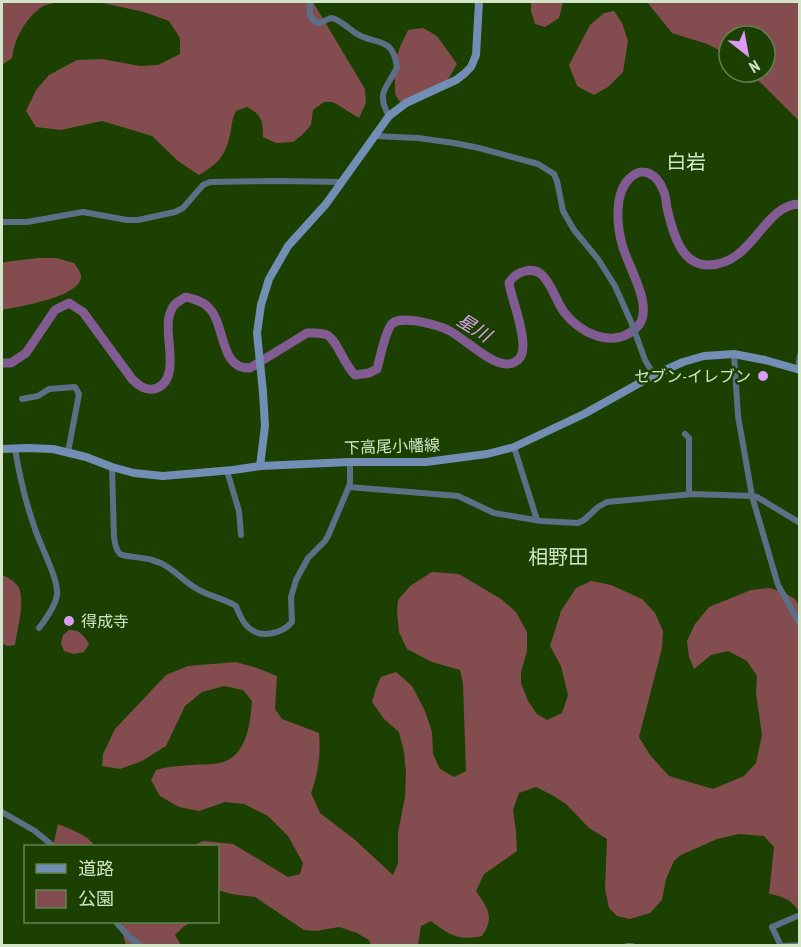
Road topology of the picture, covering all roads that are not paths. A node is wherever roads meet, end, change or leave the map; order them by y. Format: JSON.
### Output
{"nodes":[{"id":1,"x":310,"y":2,"type":"edge"},
{"id":2,"x":479,"y":2,"type":"edge"},
{"id":3,"x":389,"y":116,"type":"junction"},
{"id":4,"x":374,"y":136,"type":"junction"},
{"id":5,"x":342,"y":183,"type":"junction"},
{"id":6,"x":2,"y":222,"type":"edge"},
{"id":7,"x":734,"y":354,"type":"junction"},
{"id":8,"x":800,"y":355,"type":"edge"},
{"id":9,"x":799,"y":370,"type":"edge"},
{"id":10,"x":654,"y":375,"type":"junction"},
{"id":11,"x":22,"y":399,"type":"dead end"},
{"id":12,"x":685,"y":434,"type":"dead end"},
{"id":13,"x":514,"y":447,"type":"junction"},
{"id":14,"x":15,"y":448,"type":"junction"},
{"id":15,"x":2,"y":449,"type":"edge"},
{"id":16,"x":68,"y":452,"type":"junction"},
{"id":17,"x":350,"y":462,"type":"junction"},
{"id":18,"x":260,"y":466,"type":"junction"},
{"id":19,"x":112,"y":467,"type":"junction"},
{"id":20,"x":227,"y":471,"type":"junction"},
{"id":21,"x":349,"y":487,"type":"junction"},
{"id":22,"x":689,"y":494,"type":"junction"},
{"id":23,"x":752,"y":496,"type":"junction"},
{"id":24,"x":537,"y":520,"type":"junction"},
{"id":25,"x":800,"y":523,"type":"edge"},
{"id":26,"x":241,"y":535,"type":"dead end"},
{"id":27,"x":800,"y":624,"type":"edge"},
{"id":28,"x":39,"y":628,"type":"dead end"},
{"id":29,"x":2,"y":812,"type":"edge"},
{"id":30,"x":52,"y":845,"type":"edge"},
{"id":31,"x":800,"y":915,"type":"edge"},
{"id":32,"x":118,"y":923,"type":"edge"},
{"id":33,"x":141,"y":945,"type":"edge"},
{"id":34,"x":627,"y":945,"type":"edge"},
{"id":35,"x":632,"y":945,"type":"edge"},
{"id":36,"x":782,"y":945,"type":"edge"},
{"id":37,"x":800,"y":945,"type":"edge"}],
"edges":[{"from":1,"to":3,"type":"street"},
{"from":2,"to":3,"type":"main road"},
{"from":3,"to":4,"type":"main road"},
{"from":4,"to":5,"type":"main road"},
{"from":4,"to":10,"type":"street"},
{"from":5,"to":6,"type":"street"},
{"from":5,"to":18,"type":"main road"},
{"from":7,"to":9,"type":"main road","name":"下高尾小幡線"},
{"from":7,"to":10,"type":"main road","name":"下高尾小幡線"},
{"from":7,"to":23,"type":"street"},
{"from":8,"to":9,"type":"street"},
{"from":10,"to":13,"type":"main road","name":"下高尾小幡線"},
{"from":11,"to":16,"type":"street"},
{"from":12,"to":22,"type":"street"},
{"from":13,"to":17,"type":"main road","name":"下高尾小幡線"},
{"from":13,"to":24,"type":"street"},
{"from":14,"to":15,"type":"main road","name":"下高尾小幡線"},
{"from":14,"to":16,"type":"main road","name":"下高尾小幡線"},
{"from":14,"to":28,"type":"street"},
{"from":16,"to":19,"type":"main road","name":"下高尾小幡線"},
{"from":17,"to":18,"type":"main road","name":"下高尾小幡線"},
{"from":17,"to":21,"type":"street"},
{"from":18,"to":20,"type":"main road","name":"下高尾小幡線"},
{"from":19,"to":20,"type":"main road","name":"下高尾小幡線"},
{"from":19,"to":21,"type":"street"},
{"from":20,"to":26,"type":"street"},
{"from":21,"to":24,"type":"street"},
{"from":22,"to":23,"type":"street"},
{"from":22,"to":24,"type":"street"},
{"from":23,"to":25,"type":"street"},
{"from":23,"to":27,"type":"street"},
{"from":29,"to":30,"type":"street"},
{"from":31,"to":36,"type":"street"},
{"from":32,"to":33,"type":"street"},
{"from":34,"to":35,"type":"street"},
{"from":36,"to":37,"type":"street"}]}
